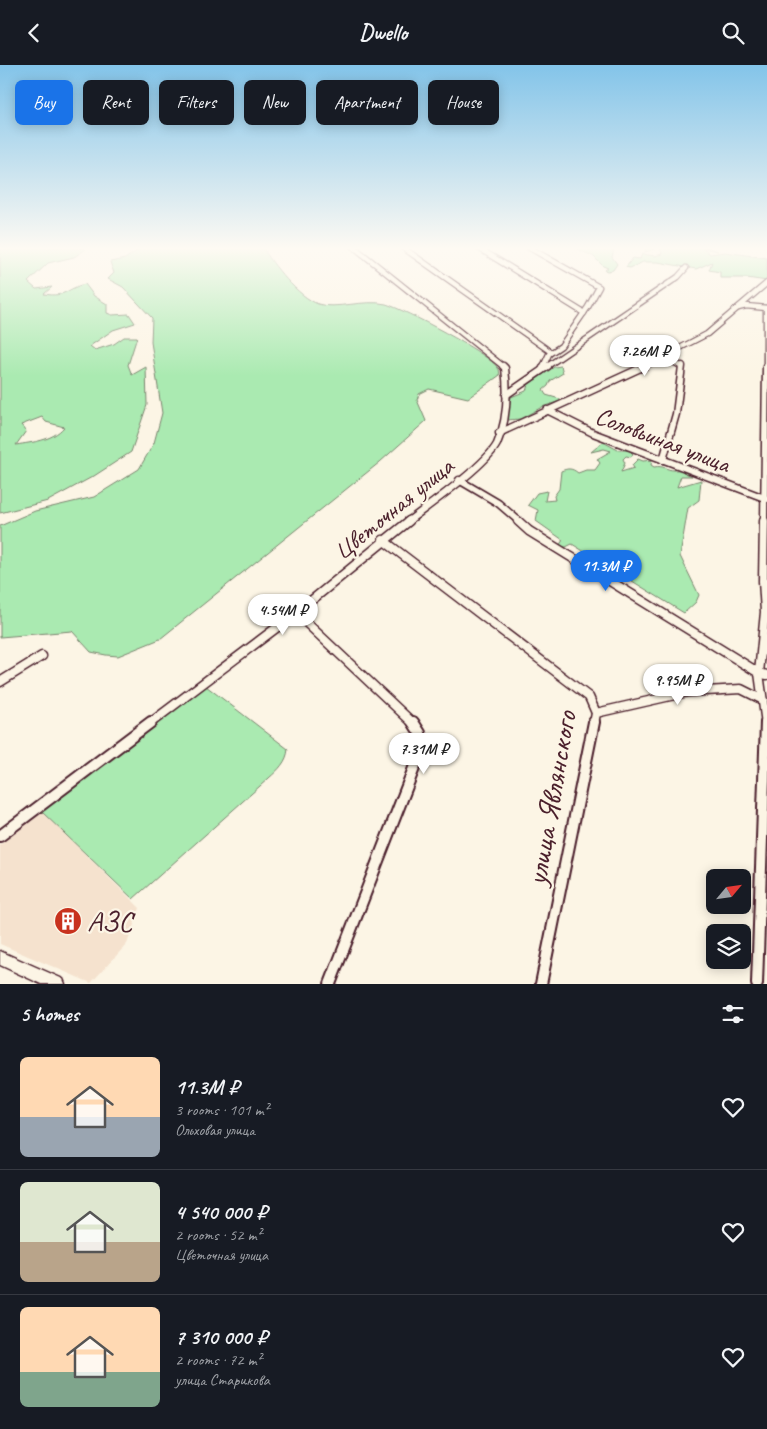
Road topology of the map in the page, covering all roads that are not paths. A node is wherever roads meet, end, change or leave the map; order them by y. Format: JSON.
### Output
{"nodes":[{"id":1,"x":408,"y":290,"type":"edge"},
{"id":2,"x":463,"y":290,"type":"edge"},
{"id":3,"x":547,"y":290,"type":"edge"},
{"id":4,"x":597,"y":290,"type":"edge"},
{"id":5,"x":659,"y":290,"type":"edge"},
{"id":6,"x":759,"y":290,"type":"edge"},
{"id":7,"x":738,"y":308,"type":"junction"},
{"id":8,"x":766,"y":308,"type":"edge"},
{"id":9,"x":584,"y":313,"type":"junction"},
{"id":10,"x":766,"y":345,"type":"edge"},
{"id":11,"x":551,"y":352,"type":"junction"},
{"id":12,"x":666,"y":357,"type":"junction"},
{"id":13,"x":542,"y":370,"type":"junction"},
{"id":14,"x":506,"y":395,"type":"junction"},
{"id":15,"x":767,"y":395,"type":"edge"},
{"id":16,"x":547,"y":410,"type":"junction"},
{"id":17,"x":500,"y":433,"type":"junction"},
{"id":18,"x":766,"y":447,"type":"edge"},
{"id":19,"x":663,"y":460,"type":"junction"},
{"id":20,"x":459,"y":480,"type":"junction"},
{"id":21,"x":765,"y":499,"type":"edge"},
{"id":22,"x":383,"y":540,"type":"junction"},
{"id":23,"x":296,"y":613,"type":"junction"},
{"id":24,"x":765,"y":649,"type":"edge"},
{"id":25,"x":42,"y":656,"type":"dead end"},
{"id":26,"x":763,"y":674,"type":"edge"},
{"id":27,"x":0,"y":682,"type":"edge"},
{"id":28,"x":763,"y":700,"type":"junction"},
{"id":29,"x":596,"y":713,"type":"junction"},
{"id":30,"x":0,"y":836,"type":"edge"},
{"id":31,"x":2,"y":962,"type":"edge"},
{"id":32,"x":58,"y":984,"type":"edge"},
{"id":33,"x":330,"y":984,"type":"edge"},
{"id":34,"x":541,"y":984,"type":"edge"},
{"id":35,"x":757,"y":984,"type":"edge"}],
"edges":[{"from":1,"to":14,"type":"street","name":"Цветочная улица"},
{"from":2,"to":11,"type":"street"},
{"from":3,"to":9,"type":"street"},
{"from":4,"to":9,"type":"street"},
{"from":5,"to":13,"type":"street"},
{"from":6,"to":7,"type":"street"},
{"from":7,"to":8,"type":"street"},
{"from":7,"to":12,"type":"street"},
{"from":8,"to":10,"type":"street"},
{"from":9,"to":11,"type":"street"},
{"from":10,"to":15,"type":"street"},
{"from":11,"to":13,"type":"street"},
{"from":12,"to":16,"type":"street"},
{"from":12,"to":19,"type":"street"},
{"from":13,"to":14,"type":"street"},
{"from":14,"to":17,"type":"street","name":"Цветочная улица"},
{"from":15,"to":18,"type":"street"},
{"from":16,"to":17,"type":"street"},
{"from":16,"to":19,"type":"street","name":"Соловьиная улица"},
{"from":17,"to":20,"type":"street","name":"Цветочная улица"},
{"from":18,"to":21,"type":"street"},
{"from":19,"to":21,"type":"street","name":"Соловьиная улица"},
{"from":20,"to":22,"type":"street","name":"Цветочная улица"},
{"from":20,"to":26,"type":"street"},
{"from":21,"to":24,"type":"street"},
{"from":22,"to":23,"type":"street","name":"Цветочная улица"},
{"from":22,"to":29,"type":"street","name":"улица Являнского"},
{"from":23,"to":30,"type":"street","name":"Цветочная улица"},
{"from":23,"to":33,"type":"street"},
{"from":24,"to":26,"type":"street"},
{"from":25,"to":27,"type":"street"},
{"from":26,"to":28,"type":"street"},
{"from":28,"to":29,"type":"street"},
{"from":28,"to":35,"type":"street"},
{"from":29,"to":34,"type":"street","name":"улица Являнского"},
{"from":31,"to":32,"type":"street"}]}
